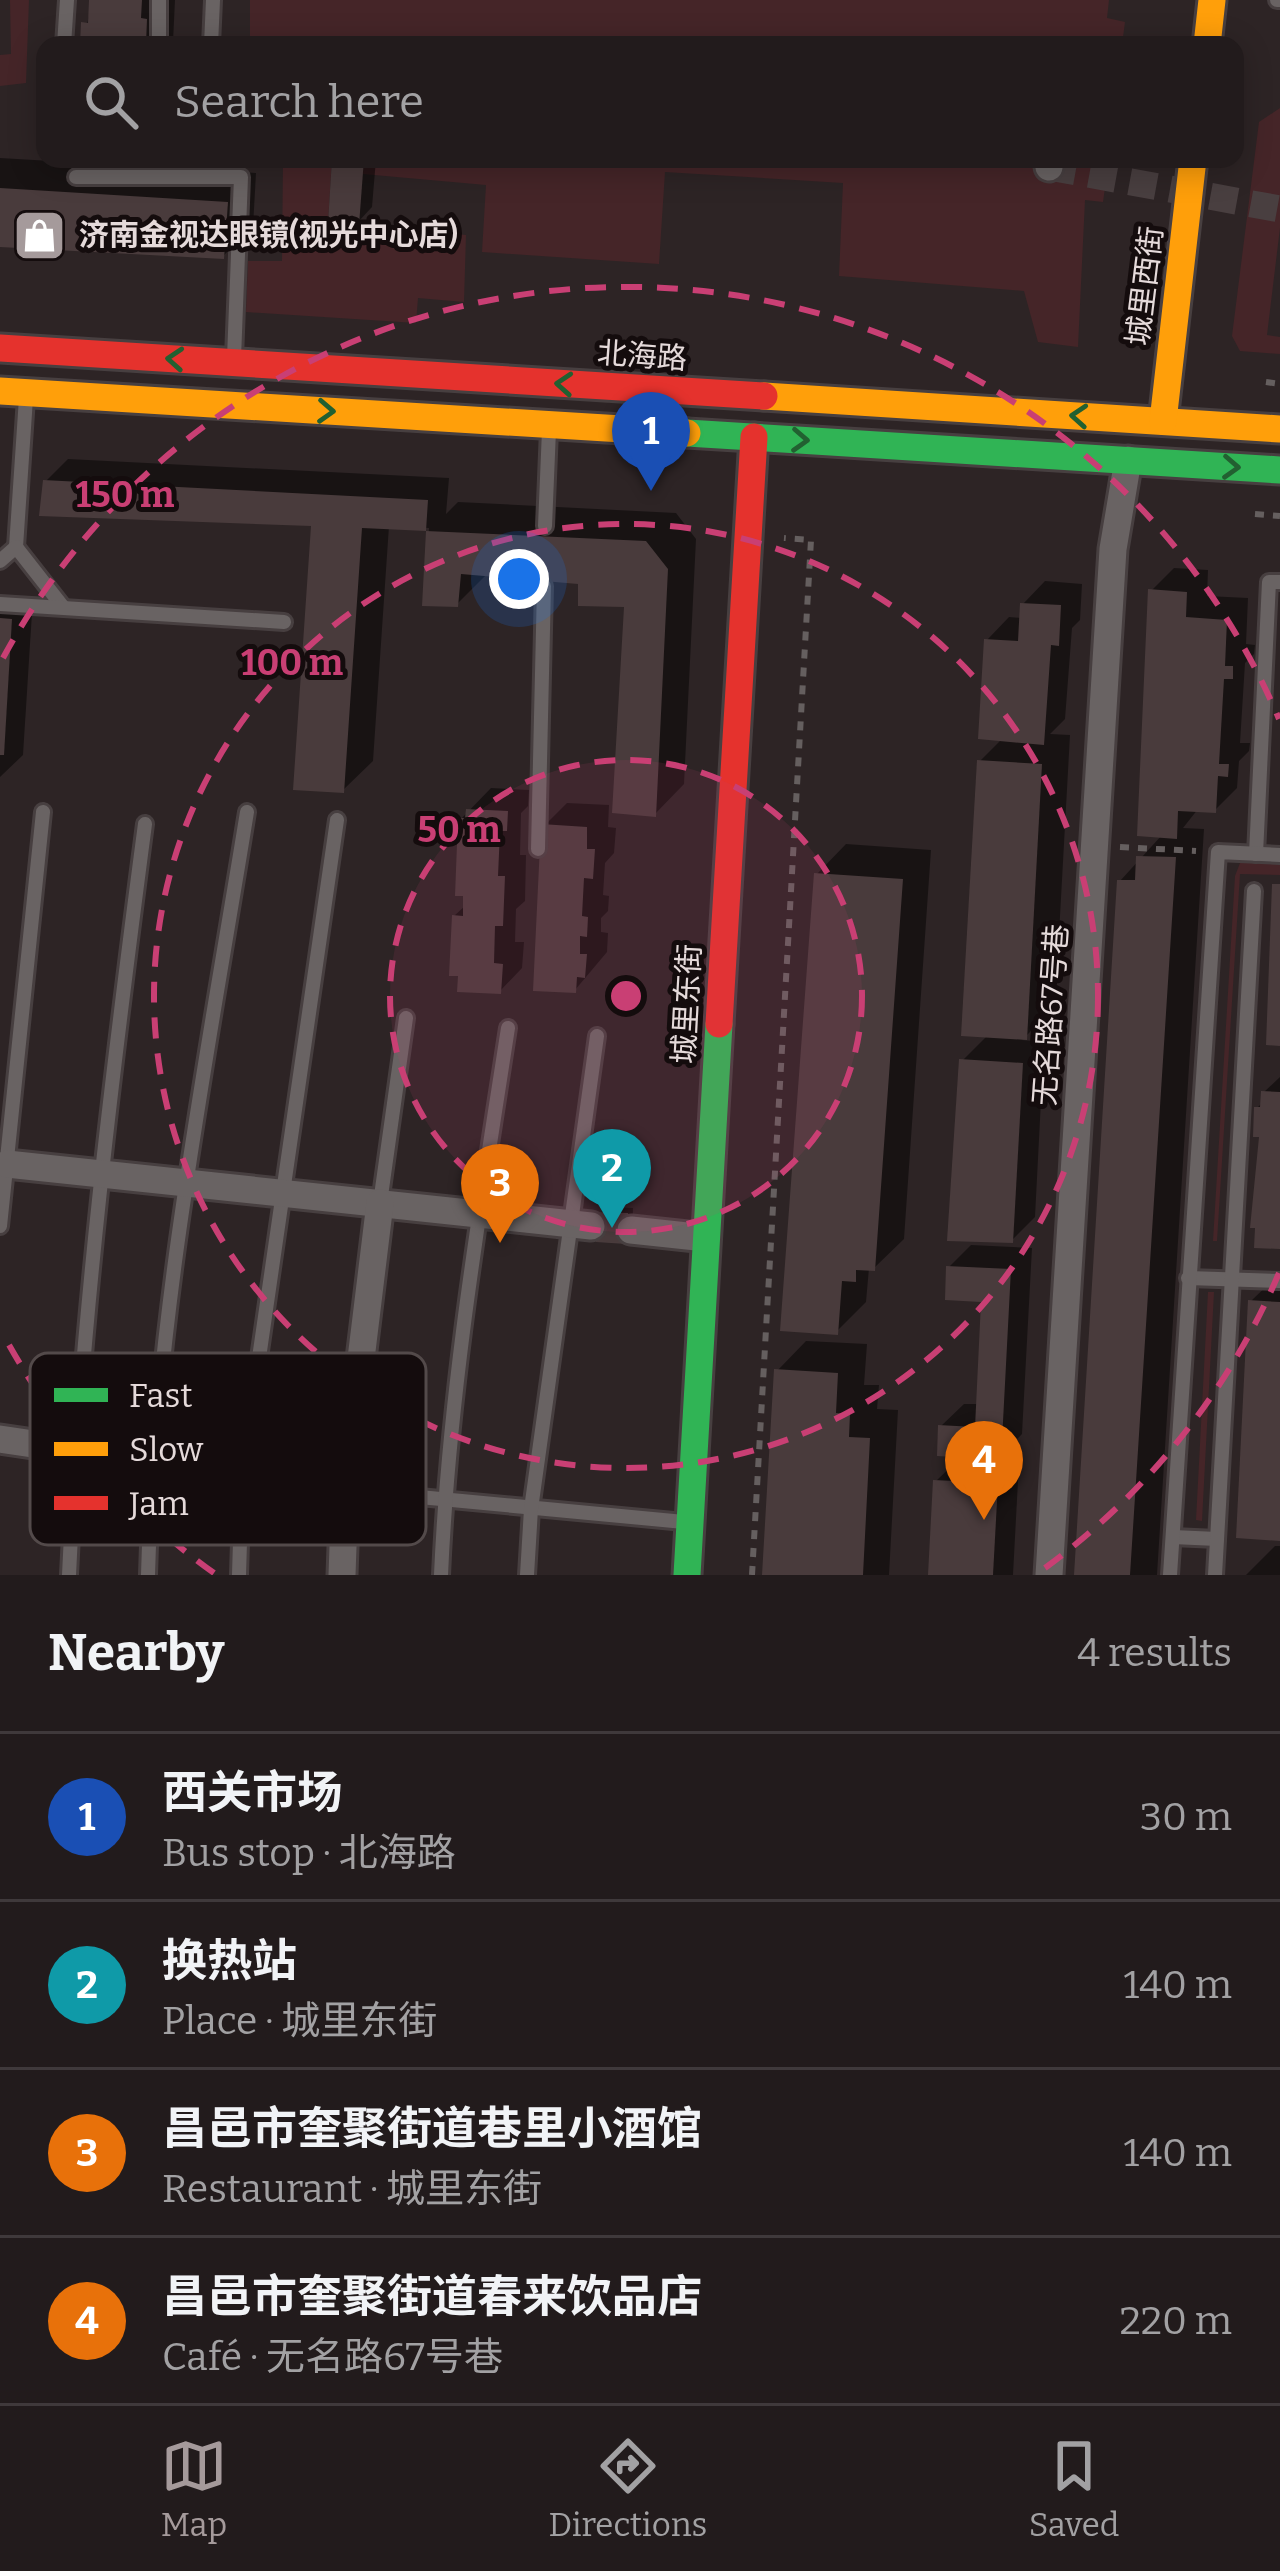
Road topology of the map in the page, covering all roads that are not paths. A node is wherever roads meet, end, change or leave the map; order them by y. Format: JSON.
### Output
{"nodes":[{"id":1,"x":67,"y":0,"type":"edge"},
{"id":2,"x":159,"y":0,"type":"edge"},
{"id":3,"x":213,"y":0,"type":"edge"},
{"id":4,"x":1212,"y":0,"type":"edge"},
{"id":5,"x":65,"y":36,"type":"edge"},
{"id":6,"x":159,"y":36,"type":"edge"},
{"id":7,"x":211,"y":36,"type":"edge"},
{"id":8,"x":1208,"y":36,"type":"edge"},
{"id":9,"x":1192,"y":168,"type":"edge"},
{"id":10,"x":76,"y":177,"type":"dead end"},
{"id":11,"x":0,"y":348,"type":"edge"},
{"id":12,"x":233,"y":363,"type":"junction"},
{"id":13,"x":13,"y":392,"type":"edge"},
{"id":14,"x":1163,"y":422,"type":"junction"},
{"id":15,"x":549,"y":425,"type":"junction"},
{"id":16,"x":1280,"y":429,"type":"edge"},
{"id":17,"x":754,"y":437,"type":"junction"},
{"id":18,"x":1128,"y":460,"type":"junction"},
{"id":19,"x":1280,"y":470,"type":"edge"},
{"id":20,"x":545,"y":526,"type":"dead end"},
{"id":21,"x":16,"y":547,"type":"junction"},
{"id":22,"x":0,"y":561,"type":"edge"},
{"id":23,"x":1280,"y":583,"type":"edge"},
{"id":24,"x":544,"y":586,"type":"dead end"},
{"id":25,"x":0,"y":604,"type":"edge"},
{"id":26,"x":62,"y":607,"type":"junction"},
{"id":27,"x":284,"y":622,"type":"dead end"},
{"id":28,"x":44,"y":812,"type":"dead end"},
{"id":29,"x":247,"y":812,"type":"dead end"},
{"id":30,"x":337,"y":820,"type":"dead end"},
{"id":31,"x":145,"y":824,"type":"dead end"},
{"id":32,"x":538,"y":849,"type":"dead end"},
{"id":33,"x":1256,"y":854,"type":"junction"},
{"id":34,"x":1280,"y":855,"type":"edge"},
{"id":35,"x":1254,"y":891,"type":"dead end"},
{"id":36,"x":406,"y":1018,"type":"dead end"},
{"id":37,"x":508,"y":1028,"type":"dead end"},
{"id":38,"x":597,"y":1036,"type":"dead end"},
{"id":39,"x":8,"y":1164,"type":"junction"},
{"id":40,"x":99,"y":1174,"type":"junction"},
{"id":41,"x":188,"y":1183,"type":"junction"},
{"id":42,"x":280,"y":1193,"type":"junction"},
{"id":43,"x":380,"y":1204,"type":"junction"},
{"id":44,"x":479,"y":1214,"type":"junction"},
{"id":45,"x":581,"y":1225,"type":"junction"},
{"id":46,"x":0,"y":1226,"type":"edge"},
{"id":47,"x":632,"y":1230,"type":"dead end"},
{"id":48,"x":706,"y":1238,"type":"junction"},
{"id":49,"x":1188,"y":1278,"type":"junction"},
{"id":50,"x":1232,"y":1279,"type":"junction"},
{"id":51,"x":1280,"y":1281,"type":"edge"},
{"id":52,"x":83,"y":1353,"type":"edge"},
{"id":53,"x":165,"y":1353,"type":"edge"},
{"id":54,"x":258,"y":1353,"type":"edge"},
{"id":55,"x":362,"y":1353,"type":"edge"},
{"id":56,"x":0,"y":1439,"type":"edge"},
{"id":57,"x":30,"y":1444,"type":"edge"},
{"id":58,"x":426,"y":1500,"type":"edge"},
{"id":59,"x":444,"y":1502,"type":"junction"},
{"id":60,"x":530,"y":1509,"type":"junction"},
{"id":61,"x":689,"y":1523,"type":"junction"},
{"id":62,"x":1173,"y":1537,"type":"junction"},
{"id":63,"x":1217,"y":1539,"type":"junction"},
{"id":64,"x":70,"y":1545,"type":"edge"},
{"id":65,"x":149,"y":1545,"type":"edge"},
{"id":66,"x":240,"y":1545,"type":"edge"},
{"id":67,"x":343,"y":1545,"type":"edge"},
{"id":68,"x":69,"y":1575,"type":"edge"},
{"id":69,"x":148,"y":1575,"type":"edge"},
{"id":70,"x":239,"y":1575,"type":"edge"},
{"id":71,"x":342,"y":1575,"type":"edge"},
{"id":72,"x":441,"y":1575,"type":"edge"},
{"id":73,"x":527,"y":1575,"type":"edge"},
{"id":74,"x":687,"y":1575,"type":"edge"},
{"id":75,"x":1049,"y":1575,"type":"edge"},
{"id":76,"x":1171,"y":1575,"type":"edge"},
{"id":77,"x":1215,"y":1575,"type":"edge"}],
"edges":[{"from":1,"to":5,"type":"lane"},
{"from":2,"to":6,"type":"lane"},
{"from":3,"to":7,"type":"lane"},
{"from":4,"to":8,"type":"main road"},
{"from":9,"to":14,"type":"main road","name":"城里西街"},
{"from":10,"to":12,"type":"lane"},
{"from":12,"to":11,"type":"main road","name":"北海路","one_way":true},
{"from":14,"to":12,"type":"main road","name":"北海路","one_way":true},
{"from":13,"to":15,"type":"main road","one_way":true},
{"from":13,"to":21,"type":"lane"},
{"from":14,"to":16,"type":"main road","name":"北海路"},
{"from":15,"to":17,"type":"main road"},
{"from":15,"to":20,"type":"lane"},
{"from":17,"to":18,"type":"main road","one_way":true},
{"from":17,"to":48,"type":"main road","name":"城里东街"},
{"from":18,"to":19,"type":"main road","one_way":true},
{"from":18,"to":75,"type":"street","name":"无名路67号巷"},
{"from":21,"to":22,"type":"lane"},
{"from":21,"to":26,"type":"lane"},
{"from":23,"to":33,"type":"lane"},
{"from":24,"to":32,"type":"lane"},
{"from":25,"to":26,"type":"lane"},
{"from":26,"to":27,"type":"lane"},
{"from":28,"to":39,"type":"lane"},
{"from":29,"to":41,"type":"lane"},
{"from":30,"to":42,"type":"lane"},
{"from":31,"to":40,"type":"lane"},
{"from":33,"to":34,"type":"lane"},
{"from":33,"to":49,"type":"lane"},
{"from":35,"to":50,"type":"lane"},
{"from":36,"to":43,"type":"lane"},
{"from":37,"to":44,"type":"lane"},
{"from":38,"to":45,"type":"lane"},
{"from":39,"to":40,"type":"street"},
{"from":39,"to":46,"type":"lane"},
{"from":40,"to":41,"type":"street"},
{"from":40,"to":52,"type":"lane"},
{"from":41,"to":42,"type":"street"},
{"from":41,"to":53,"type":"lane"},
{"from":42,"to":43,"type":"street"},
{"from":42,"to":54,"type":"lane"},
{"from":43,"to":44,"type":"street"},
{"from":43,"to":55,"type":"street"},
{"from":44,"to":45,"type":"street"},
{"from":44,"to":59,"type":"lane"},
{"from":45,"to":60,"type":"lane"},
{"from":47,"to":48,"type":"street"},
{"from":48,"to":61,"type":"main road","name":"城里东街"},
{"from":49,"to":50,"type":"lane"},
{"from":49,"to":62,"type":"lane"},
{"from":50,"to":51,"type":"lane"},
{"from":50,"to":63,"type":"lane"},
{"from":56,"to":57,"type":"street"},
{"from":58,"to":59,"type":"lane"},
{"from":59,"to":60,"type":"lane"},
{"from":59,"to":72,"type":"lane"},
{"from":60,"to":61,"type":"lane"},
{"from":60,"to":73,"type":"lane"},
{"from":61,"to":74,"type":"main road","name":"城里东街"},
{"from":62,"to":63,"type":"lane"},
{"from":62,"to":76,"type":"lane"},
{"from":63,"to":77,"type":"lane"},
{"from":64,"to":68,"type":"lane"},
{"from":65,"to":69,"type":"lane"},
{"from":66,"to":70,"type":"lane"},
{"from":67,"to":71,"type":"street"}]}
